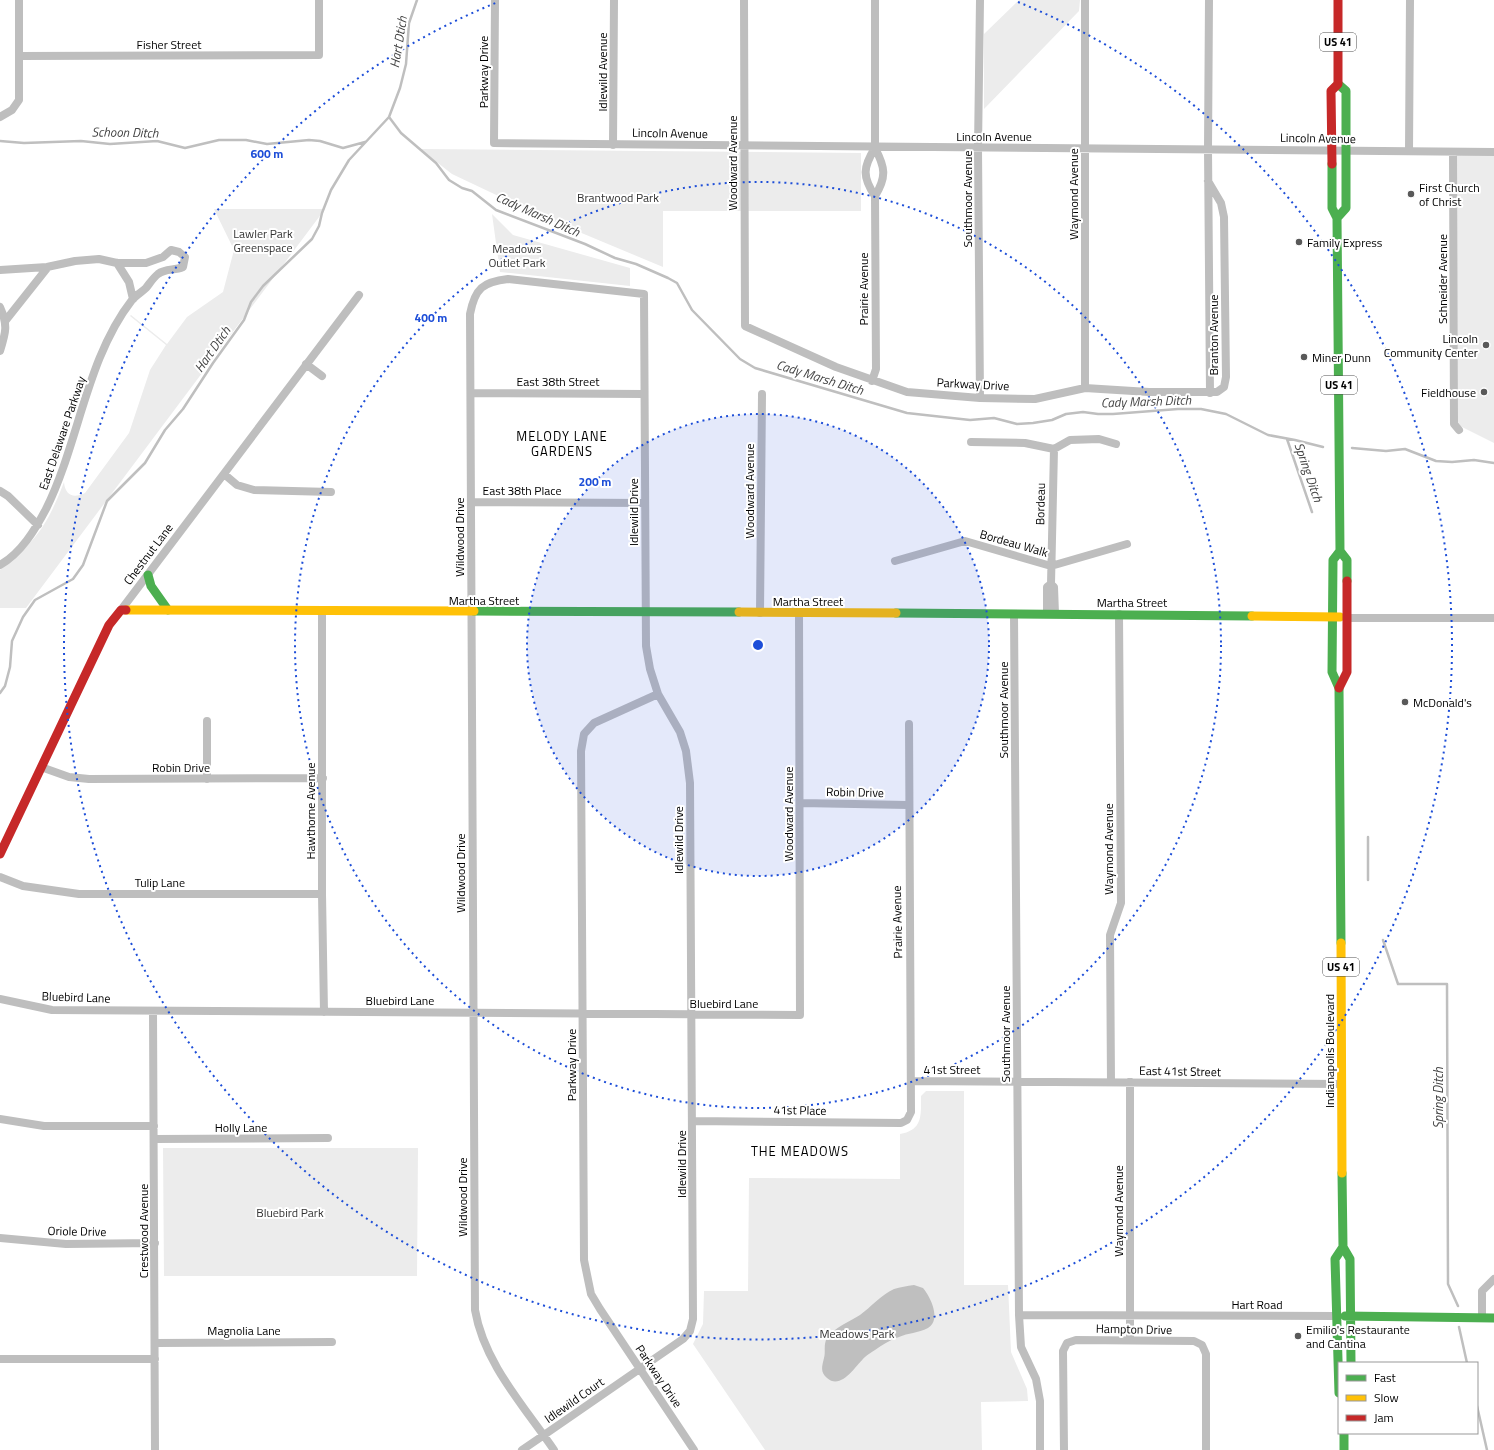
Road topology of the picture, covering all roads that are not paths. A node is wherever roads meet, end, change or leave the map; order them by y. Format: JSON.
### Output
{"nodes":[{"id":1,"x":19,"y":0,"type":"edge"},
{"id":2,"x":320,"y":0,"type":"edge"},
{"id":3,"x":495,"y":0,"type":"edge"},
{"id":4,"x":614,"y":0,"type":"edge"},
{"id":5,"x":744,"y":0,"type":"edge"},
{"id":6,"x":875,"y":0,"type":"edge"},
{"id":7,"x":980,"y":0,"type":"edge"},
{"id":8,"x":1085,"y":0,"type":"edge"},
{"id":9,"x":1209,"y":0,"type":"edge"},
{"id":10,"x":1338,"y":0,"type":"edge"},
{"id":11,"x":1410,"y":0,"type":"edge"},
{"id":12,"x":20,"y":56,"type":"junction"},
{"id":13,"x":1338,"y":84,"type":"junction"},
{"id":14,"x":0,"y":117,"type":"edge"},
{"id":15,"x":494,"y":143,"type":"joint"},
{"id":16,"x":613,"y":145,"type":"junction"},
{"id":17,"x":744,"y":146,"type":"junction"},
{"id":18,"x":875,"y":148,"type":"junction"},
{"id":19,"x":978,"y":148,"type":"junction"},
{"id":20,"x":1085,"y":148,"type":"junction"},
{"id":21,"x":1208,"y":149,"type":"junction"},
{"id":22,"x":1331,"y":150,"type":"junction"},
{"id":23,"x":1346,"y":150,"type":"junction"},
{"id":24,"x":1409,"y":151,"type":"junction"},
{"id":25,"x":1453,"y":152,"type":"junction"},
{"id":26,"x":1494,"y":152,"type":"edge"},
{"id":27,"x":1208,"y":181,"type":"junction"},
{"id":28,"x":875,"y":196,"type":"junction"},
{"id":29,"x":1337,"y":218,"type":"junction"},
{"id":30,"x":117,"y":263,"type":"junction"},
{"id":31,"x":48,"y":267,"type":"junction"},
{"id":32,"x":0,"y":270,"type":"edge"},
{"id":33,"x":644,"y":294,"type":"joint"},
{"id":34,"x":359,"y":295,"type":"dead end"},
{"id":35,"x":133,"y":299,"type":"junction"},
{"id":36,"x":0,"y":307,"type":"edge"},
{"id":37,"x":6,"y":320,"type":"junction"},
{"id":38,"x":745,"y":326,"type":"joint"},
{"id":39,"x":0,"y":351,"type":"edge"},
{"id":40,"x":306,"y":364,"type":"junction"},
{"id":41,"x":322,"y":376,"type":"dead end"},
{"id":42,"x":872,"y":381,"type":"junction"},
{"id":43,"x":1085,"y":388,"type":"junction"},
{"id":44,"x":471,"y":392,"type":"junction"},
{"id":45,"x":1210,"y":393,"type":"junction"},
{"id":46,"x":644,"y":394,"type":"junction"},
{"id":47,"x":762,"y":394,"type":"dead end"},
{"id":48,"x":980,"y":398,"type":"junction"},
{"id":49,"x":1459,"y":430,"type":"dead end"},
{"id":50,"x":971,"y":442,"type":"dead end"},
{"id":51,"x":1116,"y":444,"type":"dead end"},
{"id":52,"x":1054,"y":449,"type":"junction"},
{"id":53,"x":224,"y":474,"type":"junction"},
{"id":54,"x":0,"y":491,"type":"edge"},
{"id":55,"x":331,"y":492,"type":"dead end"},
{"id":56,"x":471,"y":502,"type":"junction"},
{"id":57,"x":645,"y":503,"type":"junction"},
{"id":58,"x":38,"y":525,"type":"junction"},
{"id":59,"x":1127,"y":544,"type":"dead end"},
{"id":60,"x":1340,"y":551,"type":"junction"},
{"id":61,"x":895,"y":561,"type":"dead end"},
{"id":62,"x":0,"y":565,"type":"edge"},
{"id":63,"x":1051,"y":566,"type":"junction"},
{"id":64,"x":148,"y":575,"type":"junction"},
{"id":65,"x":121,"y":610,"type":"junction"},
{"id":66,"x":168,"y":610,"type":"junction"},
{"id":67,"x":322,"y":610,"type":"junction"},
{"id":68,"x":471,"y":612,"type":"junction"},
{"id":69,"x":645,"y":613,"type":"junction"},
{"id":70,"x":760,"y":613,"type":"junction"},
{"id":71,"x":799,"y":613,"type":"junction"},
{"id":72,"x":1014,"y":614,"type":"junction"},
{"id":73,"x":1051,"y":614,"type":"junction"},
{"id":74,"x":1119,"y":614,"type":"junction"},
{"id":75,"x":1332,"y":615,"type":"junction"},
{"id":76,"x":1347,"y":618,"type":"junction"},
{"id":77,"x":1494,"y":618,"type":"edge"},
{"id":78,"x":1339,"y":688,"type":"junction"},
{"id":79,"x":658,"y":694,"type":"junction"},
{"id":80,"x":207,"y":721,"type":"dead end"},
{"id":81,"x":909,"y":724,"type":"dead end"},
{"id":82,"x":41,"y":767,"type":"junction"},
{"id":83,"x":323,"y":778,"type":"junction"},
{"id":84,"x":207,"y":779,"type":"junction"},
{"id":85,"x":801,"y":803,"type":"junction"},
{"id":86,"x":908,"y":805,"type":"junction"},
{"id":87,"x":0,"y":854,"type":"edge"},
{"id":88,"x":0,"y":877,"type":"edge"},
{"id":89,"x":322,"y":894,"type":"junction"},
{"id":90,"x":0,"y":999,"type":"edge"},
{"id":91,"x":153,"y":1011,"type":"junction"},
{"id":92,"x":324,"y":1012,"type":"junction"},
{"id":93,"x":473,"y":1013,"type":"junction"},
{"id":94,"x":583,"y":1013,"type":"junction"},
{"id":95,"x":692,"y":1015,"type":"junction"},
{"id":96,"x":800,"y":1015,"type":"joint"},
{"id":97,"x":911,"y":1081,"type":"junction"},
{"id":98,"x":1017,"y":1081,"type":"junction"},
{"id":99,"x":1111,"y":1082,"type":"junction"},
{"id":100,"x":1130,"y":1082,"type":"junction"},
{"id":101,"x":1342,"y":1084,"type":"junction"},
{"id":102,"x":0,"y":1119,"type":"edge"},
{"id":103,"x":907,"y":1120,"type":"joint"},
{"id":104,"x":693,"y":1121,"type":"junction"},
{"id":105,"x":154,"y":1126,"type":"junction"},
{"id":106,"x":328,"y":1138,"type":"dead end"},
{"id":107,"x":154,"y":1139,"type":"junction"},
{"id":108,"x":0,"y":1238,"type":"edge"},
{"id":109,"x":155,"y":1242,"type":"junction"},
{"id":110,"x":1343,"y":1246,"type":"junction"},
{"id":111,"x":1494,"y":1279,"type":"edge"},
{"id":112,"x":1019,"y":1315,"type":"junction"},
{"id":113,"x":1130,"y":1316,"type":"junction"},
{"id":114,"x":1336,"y":1316,"type":"junction"},
{"id":115,"x":1350,"y":1316,"type":"junction"},
{"id":116,"x":1482,"y":1317,"type":"junction"},
{"id":117,"x":1494,"y":1318,"type":"edge"},
{"id":118,"x":1130,"y":1340,"type":"junction"},
{"id":119,"x":332,"y":1342,"type":"dead end"},
{"id":120,"x":156,"y":1343,"type":"junction"},
{"id":121,"x":155,"y":1358,"type":"junction"},
{"id":122,"x":0,"y":1359,"type":"edge"},
{"id":123,"x":1351,"y":1362,"type":"edge"},
{"id":124,"x":1338,"y":1367,"type":"edge"},
{"id":125,"x":640,"y":1369,"type":"junction"},
{"id":126,"x":1344,"y":1434,"type":"edge"},
{"id":127,"x":544,"y":1435,"type":"junction"},
{"id":128,"x":155,"y":1450,"type":"edge"},
{"id":129,"x":522,"y":1450,"type":"edge"},
{"id":130,"x":554,"y":1450,"type":"edge"},
{"id":131,"x":694,"y":1450,"type":"edge"},
{"id":132,"x":1040,"y":1450,"type":"edge"},
{"id":133,"x":1064,"y":1450,"type":"edge"},
{"id":134,"x":1206,"y":1450,"type":"edge"},
{"id":135,"x":1344,"y":1450,"type":"edge"}],
"edges":[{"from":1,"to":12,"type":"street"},
{"from":2,"to":12,"type":"street","name":"Fisher Street"},
{"from":3,"to":15,"type":"street","name":"Parkway Drive"},
{"from":4,"to":16,"type":"street","name":"Idlewild Avenue"},
{"from":5,"to":17,"type":"street","name":"Woodward Avenue"},
{"from":6,"to":18,"type":"street","name":"Prairie Avenue"},
{"from":7,"to":19,"type":"street","name":"Southmoor Avenue"},
{"from":8,"to":20,"type":"street","name":"Waymond Avenue"},
{"from":9,"to":21,"type":"street","name":"Branton Avenue"},
{"from":10,"to":13,"type":"main road","name":"Indianapolis Boulevard","number":"US 41"},
{"from":11,"to":24,"type":"street"},
{"from":12,"to":14,"type":"street"},
{"from":13,"to":22,"type":"main road","name":"Indianapolis Boulevard","number":"US 41"},
{"from":13,"to":23,"type":"main road","name":"Indianapolis Boulevard","number":"US 41"},
{"from":15,"to":16,"type":"street","name":"Lincoln Avenue"},
{"from":16,"to":17,"type":"street","name":"Lincoln Avenue"},
{"from":17,"to":18,"type":"street","name":"Lincoln Avenue"},
{"from":17,"to":38,"type":"street","name":"Woodward Avenue"},
{"from":18,"to":19,"type":"street","name":"Lincoln Avenue"},
{"from":18,"to":28,"type":"street","name":"Prairie Avenue"},
{"from":18,"to":28,"type":"street","name":"Prairie Avenue"},
{"from":19,"to":20,"type":"street","name":"Lincoln Avenue"},
{"from":19,"to":48,"type":"street","name":"Southmoor Avenue"},
{"from":20,"to":21,"type":"street","name":"Lincoln Avenue"},
{"from":20,"to":43,"type":"street","name":"Waymond Avenue"},
{"from":21,"to":22,"type":"street","name":"Lincoln Avenue"},
{"from":21,"to":27,"type":"street","name":"Branton Avenue"},
{"from":22,"to":23,"type":"street","name":"Lincoln Avenue"},
{"from":22,"to":29,"type":"main road","name":"Indianapolis Boulevard","number":"US 41"},
{"from":23,"to":24,"type":"street","name":"Lincoln Avenue"},
{"from":23,"to":29,"type":"main road","name":"Indianapolis Boulevard","number":"US 41"},
{"from":24,"to":25,"type":"street","name":"Lincoln Avenue"},
{"from":25,"to":26,"type":"street","name":"Lincoln Avenue"},
{"from":25,"to":49,"type":"street","name":"Schneider Avenue"},
{"from":27,"to":45,"type":"street","name":"Branton Avenue"},
{"from":27,"to":45,"type":"street","name":"Branton Avenue"},
{"from":28,"to":42,"type":"street","name":"Prairie Avenue"},
{"from":29,"to":60,"type":"main road","name":"Indianapolis Boulevard","number":"US 41"},
{"from":30,"to":31,"type":"street"},
{"from":30,"to":35,"type":"street"},
{"from":30,"to":35,"type":"street","name":"East Delaware Parkway"},
{"from":31,"to":32,"type":"street"},
{"from":31,"to":37,"type":"street"},
{"from":33,"to":44,"type":"street","name":"Wildwood Drive"},
{"from":33,"to":46,"type":"street","name":"Idlewild Drive"},
{"from":34,"to":40,"type":"street","name":"Chestnut Lane"},
{"from":35,"to":58,"type":"street","name":"East Delaware Parkway"},
{"from":36,"to":37,"type":"street"},
{"from":37,"to":39,"type":"street"},
{"from":38,"to":42,"type":"street","name":"Parkway Drive"},
{"from":40,"to":41,"type":"street"},
{"from":40,"to":53,"type":"street","name":"Chestnut Lane"},
{"from":42,"to":48,"type":"street","name":"Parkway Drive"},
{"from":43,"to":45,"type":"street","name":"Parkway Drive"},
{"from":43,"to":48,"type":"street","name":"Parkway Drive"},
{"from":44,"to":46,"type":"street","name":"East 38th Street"},
{"from":44,"to":56,"type":"street","name":"Wildwood Drive"},
{"from":46,"to":57,"type":"street","name":"Idlewild Drive"},
{"from":47,"to":70,"type":"street","name":"Woodward Avenue"},
{"from":50,"to":52,"type":"street"},
{"from":51,"to":52,"type":"street"},
{"from":52,"to":63,"type":"street","name":"Bordeau"},
{"from":53,"to":55,"type":"street"},
{"from":53,"to":64,"type":"street","name":"Chestnut Lane"},
{"from":54,"to":58,"type":"street"},
{"from":56,"to":57,"type":"street","name":"East 38th Place"},
{"from":56,"to":68,"type":"street","name":"Wildwood Drive"},
{"from":57,"to":69,"type":"street","name":"Idlewild Drive"},
{"from":58,"to":62,"type":"street","name":"East Delaware Parkway"},
{"from":59,"to":63,"type":"street","name":"Bordeau Walk"},
{"from":60,"to":75,"type":"main road","name":"Indianapolis Boulevard","number":"US 41"},
{"from":60,"to":76,"type":"main road","name":"Indianapolis Boulevard","number":"US 41"},
{"from":61,"to":63,"type":"street","name":"Bordeau Walk"},
{"from":63,"to":73,"type":"street","name":"Bordeau"},
{"from":64,"to":65,"type":"street","name":"Chestnut Lane"},
{"from":64,"to":66,"type":"main road"},
{"from":65,"to":66,"type":"main road","name":"Martha Street"},
{"from":65,"to":82,"type":"main road","name":"Chestnut Lane"},
{"from":66,"to":67,"type":"main road","name":"Martha Street"},
{"from":67,"to":68,"type":"main road","name":"Martha Street"},
{"from":67,"to":83,"type":"street","name":"Hawthorne Avenue"},
{"from":68,"to":69,"type":"main road","name":"Martha Street"},
{"from":68,"to":93,"type":"street","name":"Wildwood Drive"},
{"from":69,"to":70,"type":"main road","name":"Martha Street"},
{"from":69,"to":79,"type":"street","name":"Idlewild Drive"},
{"from":70,"to":71,"type":"main road","name":"Martha Street"},
{"from":71,"to":72,"type":"main road","name":"Martha Street"},
{"from":71,"to":85,"type":"street","name":"Woodward Avenue"},
{"from":72,"to":73,"type":"main road","name":"Martha Street"},
{"from":72,"to":98,"type":"street","name":"Southmoor Avenue"},
{"from":73,"to":74,"type":"main road","name":"Martha Street"},
{"from":74,"to":75,"type":"main road","name":"Martha Street"},
{"from":74,"to":99,"type":"street","name":"Waymond Avenue"},
{"from":75,"to":76,"type":"main road","name":"Martha Street"},
{"from":75,"to":78,"type":"main road","name":"Indianapolis Boulevard","number":"US 41"},
{"from":76,"to":77,"type":"street","name":"Martha Street"},
{"from":76,"to":78,"type":"main road","name":"Indianapolis Boulevard","number":"US 41"},
{"from":78,"to":101,"type":"main road","name":"Indianapolis Boulevard","number":"US 41"},
{"from":79,"to":94,"type":"street","name":"Parkway Drive"},
{"from":79,"to":95,"type":"street","name":"Idlewild Drive"},
{"from":80,"to":84,"type":"street"},
{"from":81,"to":86,"type":"street","name":"Prairie Avenue"},
{"from":82,"to":84,"type":"street","name":"Robin Drive"},
{"from":82,"to":87,"type":"main road","name":"Chestnut Lane"},
{"from":83,"to":84,"type":"street","name":"Robin Drive"},
{"from":83,"to":89,"type":"street","name":"Hawthorne Avenue"},
{"from":85,"to":86,"type":"street","name":"Robin Drive"},
{"from":85,"to":96,"type":"street","name":"Woodward Avenue"},
{"from":86,"to":97,"type":"street","name":"Prairie Avenue"},
{"from":88,"to":89,"type":"street","name":"Tulip Lane"},
{"from":89,"to":92,"type":"street","name":"Hawthorne Avenue"},
{"from":90,"to":91,"type":"street","name":"Bluebird Lane"},
{"from":91,"to":92,"type":"street","name":"Bluebird Lane"},
{"from":91,"to":105,"type":"street","name":"Crestwood Avenue"},
{"from":92,"to":93,"type":"street","name":"Bluebird Lane"},
{"from":93,"to":94,"type":"street","name":"Bluebird Lane"},
{"from":93,"to":127,"type":"street","name":"Wildwood Drive"},
{"from":94,"to":95,"type":"street","name":"Bluebird Lane"},
{"from":94,"to":125,"type":"street","name":"Parkway Drive"},
{"from":95,"to":96,"type":"street","name":"Bluebird Lane"},
{"from":95,"to":104,"type":"street","name":"Idlewild Drive"},
{"from":97,"to":98,"type":"street","name":"41st Street"},
{"from":97,"to":103,"type":"street","name":"Prairie Avenue"},
{"from":98,"to":99,"type":"street","name":"East 41st Street"},
{"from":98,"to":112,"type":"street","name":"Southmoor Avenue"},
{"from":99,"to":100,"type":"street","name":"East 41st Street"},
{"from":100,"to":101,"type":"street","name":"East 41st Street"},
{"from":100,"to":113,"type":"street","name":"Waymond Avenue"},
{"from":101,"to":110,"type":"main road","name":"Indianapolis Boulevard","number":"US 41"},
{"from":102,"to":105,"type":"street"},
{"from":103,"to":104,"type":"street","name":"41st Place"},
{"from":104,"to":125,"type":"street","name":"Idlewild Drive"},
{"from":105,"to":107,"type":"street","name":"Crestwood Avenue"},
{"from":106,"to":107,"type":"street","name":"Holly Lane"},
{"from":107,"to":109,"type":"street","name":"Crestwood Avenue"},
{"from":108,"to":109,"type":"street","name":"Oriole Drive"},
{"from":109,"to":120,"type":"street","name":"Crestwood Avenue"},
{"from":110,"to":114,"type":"main road","name":"Indianapolis Boulevard","number":"US 41"},
{"from":110,"to":115,"type":"main road","name":"Indianapolis Boulevard","number":"US 41"},
{"from":111,"to":116,"type":"street"},
{"from":112,"to":113,"type":"street","name":"Hart Road"},
{"from":112,"to":132,"type":"street","name":"Southmoor Avenue"},
{"from":113,"to":114,"type":"street","name":"Hart Road"},
{"from":113,"to":118,"type":"street","name":"Waymond Avenue"},
{"from":114,"to":115,"type":"main road","name":"Hart Road"},
{"from":114,"to":124,"type":"main road","name":"Indianapolis Boulevard","number":"US 41"},
{"from":115,"to":116,"type":"main road","name":"Hart Road"},
{"from":115,"to":123,"type":"main road","name":"Indianapolis Boulevard","number":"US 41"},
{"from":116,"to":117,"type":"main road","name":"Hart Road"},
{"from":118,"to":133,"type":"street","name":"Hampton Drive"},
{"from":118,"to":134,"type":"street","name":"Hampton Drive"},
{"from":119,"to":120,"type":"street","name":"Magnolia Lane"},
{"from":120,"to":121,"type":"street","name":"Crestwood Avenue"},
{"from":121,"to":122,"type":"street"},
{"from":121,"to":128,"type":"street","name":"Crestwood Avenue"},
{"from":125,"to":127,"type":"street","name":"Idlewild Court"},
{"from":125,"to":131,"type":"street","name":"Parkway Drive"},
{"from":126,"to":135,"type":"main road"},
{"from":127,"to":129,"type":"street","name":"Idlewild Court"},
{"from":127,"to":130,"type":"street","name":"Wildwood Drive"}]}
